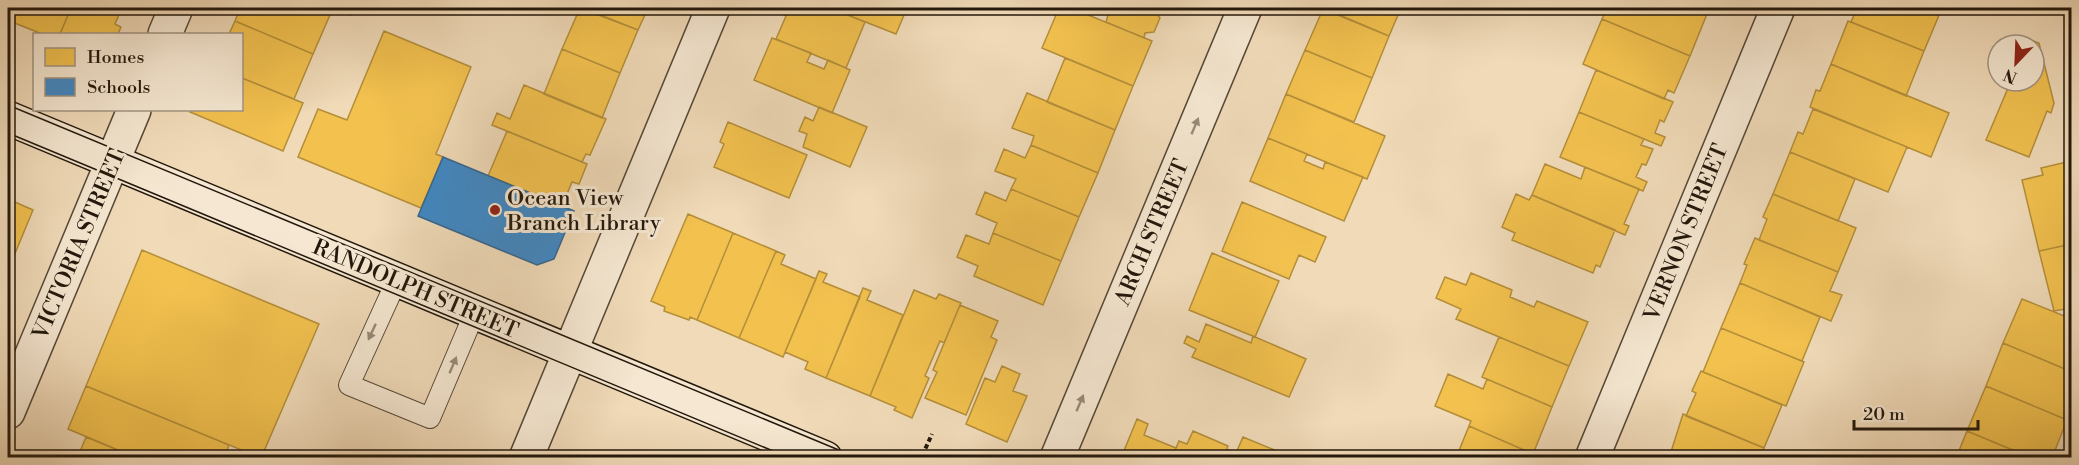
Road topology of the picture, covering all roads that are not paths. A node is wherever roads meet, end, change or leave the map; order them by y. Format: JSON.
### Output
{"nodes":[{"id":1,"x":176,"y":8,"type":"edge"},
{"id":2,"x":713,"y":8,"type":"edge"},
{"id":3,"x":1245,"y":8,"type":"edge"},
{"id":4,"x":1778,"y":8,"type":"edge"},
{"id":5,"x":165,"y":33,"type":"edge"},
{"id":6,"x":134,"y":111,"type":"edge"},
{"id":7,"x":8,"y":118,"type":"edge"},
{"id":8,"x":112,"y":162,"type":"junction"},
{"id":9,"x":397,"y":280,"type":"junction"},
{"id":10,"x":475,"y":312,"type":"junction"},
{"id":11,"x":570,"y":352,"type":"junction"},
{"id":12,"x":8,"y":412,"type":"edge"},
{"id":13,"x":526,"y":458,"type":"edge"},
{"id":14,"x":825,"y":458,"type":"edge"},
{"id":15,"x":1058,"y":458,"type":"edge"},
{"id":16,"x":1592,"y":458,"type":"edge"}],
"edges":[{"from":1,"to":5,"type":"street"},
{"from":2,"to":11,"type":"street"},
{"from":15,"to":3,"type":"street","name":"ARCH STREET","one_way":true},
{"from":4,"to":16,"type":"street","name":"VERNON STREET"},
{"from":6,"to":8,"type":"street","name":"VICTORIA STREET"},
{"from":7,"to":8,"type":"street","name":"RANDOLPH STREET"},
{"from":8,"to":9,"type":"street","name":"RANDOLPH STREET"},
{"from":8,"to":12,"type":"street","name":"VICTORIA STREET"},
{"from":9,"to":10,"type":"street","name":"RANDOLPH STREET"},
{"from":9,"to":10,"type":"lane","one_way":true},
{"from":10,"to":11,"type":"street","name":"RANDOLPH STREET"},
{"from":11,"to":13,"type":"street"},
{"from":11,"to":14,"type":"street","name":"RANDOLPH STREET"}]}
